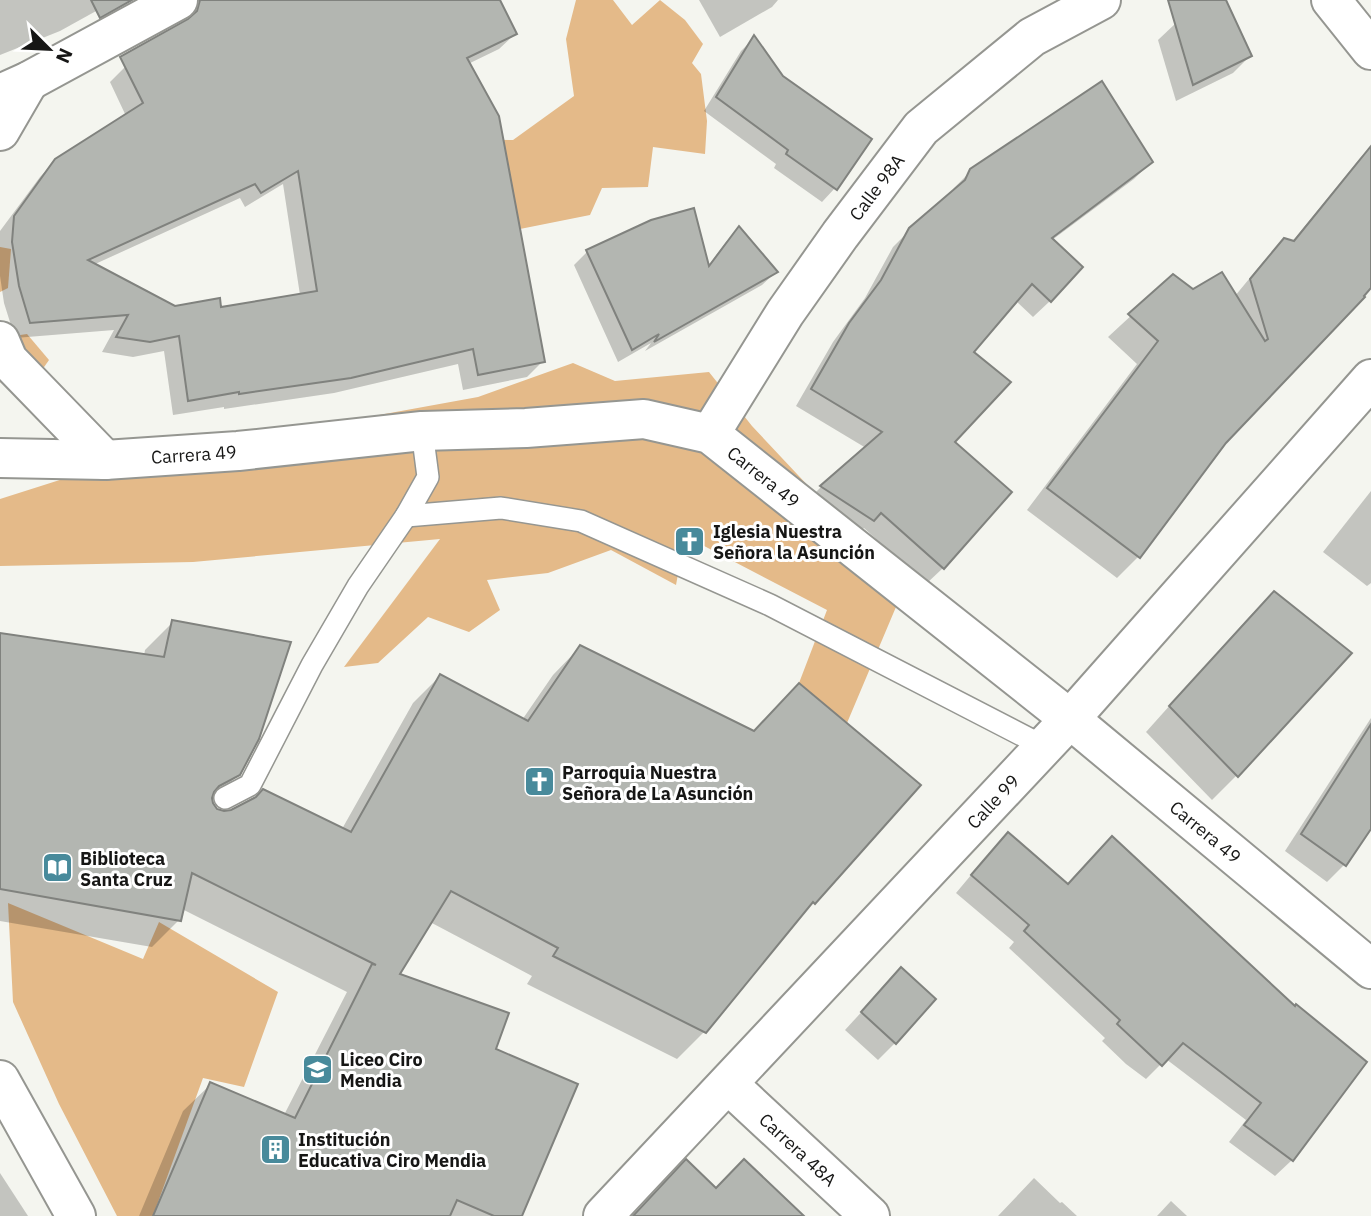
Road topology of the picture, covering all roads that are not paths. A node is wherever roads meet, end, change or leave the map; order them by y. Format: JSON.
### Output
{"nodes":[{"id":1,"x":178,"y":0,"type":"edge"},
{"id":2,"x":1101,"y":0,"type":"edge"},
{"id":3,"x":1331,"y":0,"type":"edge"},
{"id":4,"x":1371,"y":50,"type":"edge"},
{"id":5,"x":15,"y":88,"type":"edge"},
{"id":6,"x":0,"y":131,"type":"edge"},
{"id":7,"x":0,"y":341,"type":"edge"},
{"id":8,"x":1371,"y":379,"type":"edge"},
{"id":9,"x":422,"y":431,"type":"junction"},
{"id":10,"x":710,"y":434,"type":"junction"},
{"id":11,"x":0,"y":458,"type":"edge"},
{"id":12,"x":105,"y":460,"type":"junction"},
{"id":13,"x":406,"y":516,"type":"junction"},
{"id":14,"x":1070,"y":719,"type":"junction"},
{"id":15,"x":1043,"y":746,"type":"junction"},
{"id":16,"x":225,"y":798,"type":"dead end"},
{"id":17,"x":1371,"y":969,"type":"edge"},
{"id":18,"x":0,"y":1080,"type":"edge"},
{"id":19,"x":728,"y":1084,"type":"junction"},
{"id":20,"x":76,"y":1216,"type":"edge"},
{"id":21,"x":603,"y":1216,"type":"edge"},
{"id":22,"x":870,"y":1216,"type":"edge"}],
"edges":[{"from":1,"to":5,"type":"street"},
{"from":2,"to":10,"type":"street","name":"Calle 98A"},
{"from":3,"to":4,"type":"street"},
{"from":5,"to":6,"type":"street"},
{"from":7,"to":12,"type":"street"},
{"from":8,"to":14,"type":"street","name":"Calle 99"},
{"from":9,"to":10,"type":"street","name":"Carrera 49"},
{"from":9,"to":12,"type":"street","name":"Carrera 49"},
{"from":9,"to":13,"type":"lane"},
{"from":10,"to":14,"type":"street","name":"Carrera 49"},
{"from":11,"to":12,"type":"street","name":"Carrera 49"},
{"from":13,"to":15,"type":"lane"},
{"from":13,"to":16,"type":"lane"},
{"from":14,"to":15,"type":"street","name":"Calle 99"},
{"from":14,"to":17,"type":"street","name":"Carrera 49"},
{"from":15,"to":19,"type":"street","name":"Calle 99"},
{"from":18,"to":20,"type":"street"},
{"from":19,"to":21,"type":"street","name":"Calle 99"},
{"from":19,"to":22,"type":"street","name":"Carrera 48A"}]}
